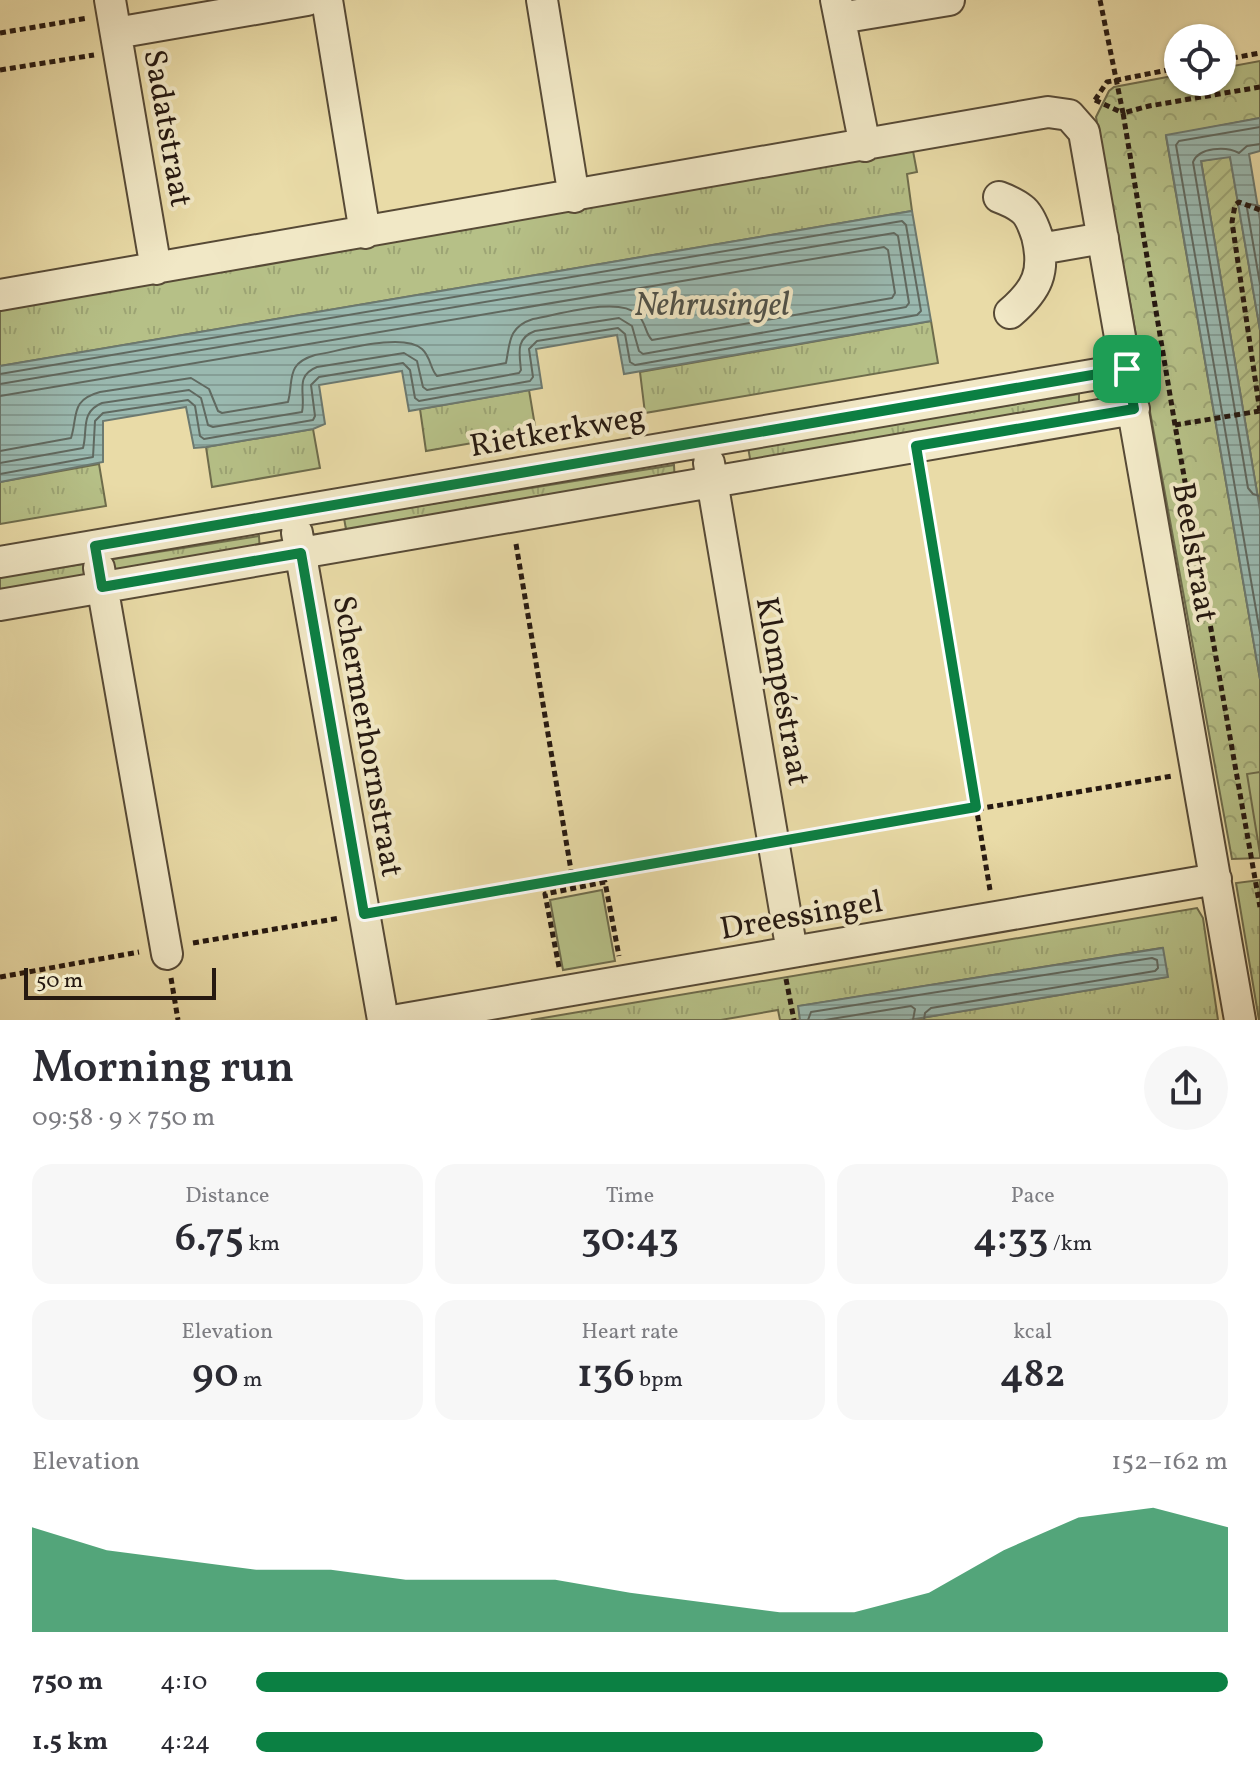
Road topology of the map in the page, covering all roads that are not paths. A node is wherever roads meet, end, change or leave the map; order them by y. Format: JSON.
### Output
{"nodes":[{"id":1,"x":307,"y":0,"type":"edge"},
{"id":2,"x":327,"y":0,"type":"edge"},
{"id":3,"x":542,"y":0,"type":"edge"},
{"id":4,"x":949,"y":0,"type":"edge"},
{"id":5,"x":838,"y":9,"type":"edge"},
{"id":6,"x":115,"y":25,"type":"edge"},
{"id":7,"x":865,"y":146,"type":"junction"},
{"id":8,"x":574,"y":197,"type":"junction"},
{"id":9,"x":999,"y":197,"type":"dead end"},
{"id":10,"x":365,"y":233,"type":"junction"},
{"id":11,"x":1103,"y":238,"type":"junction"},
{"id":12,"x":1040,"y":249,"type":"junction"},
{"id":13,"x":156,"y":269,"type":"junction"},
{"id":14,"x":0,"y":295,"type":"edge"},
{"id":15,"x":1010,"y":313,"type":"dead end"},
{"id":16,"x":1127,"y":369,"type":"junction"},
{"id":17,"x":1134,"y":409,"type":"junction"},
{"id":18,"x":706,"y":441,"type":"junction"},
{"id":19,"x":712,"y":482,"type":"junction"},
{"id":20,"x":293,"y":512,"type":"junction"},
{"id":21,"x":95,"y":546,"type":"junction"},
{"id":22,"x":301,"y":553,"type":"junction"},
{"id":23,"x":0,"y":562,"type":"edge"},
{"id":24,"x":102,"y":587,"type":"junction"},
{"id":25,"x":0,"y":605,"type":"edge"},
{"id":26,"x":1216,"y":879,"type":"junction"},
{"id":27,"x":167,"y":950,"type":"road end"},
{"id":28,"x":792,"y":952,"type":"junction"},
{"id":29,"x":383,"y":1020,"type":"edge"},
{"id":30,"x":398,"y":1020,"type":"edge"},
{"id":31,"x":1240,"y":1020,"type":"edge"}],
"edges":[{"from":1,"to":6,"type":"street"},
{"from":2,"to":10,"type":"street"},
{"from":3,"to":8,"type":"street"},
{"from":4,"to":5,"type":"street"},
{"from":5,"to":7,"type":"street"},
{"from":6,"to":13,"type":"street","name":"Sadatstraat"},
{"from":7,"to":8,"type":"street"},
{"from":7,"to":11,"type":"street","name":"Beelstraat"},
{"from":8,"to":10,"type":"street"},
{"from":9,"to":12,"type":"street"},
{"from":10,"to":13,"type":"street"},
{"from":11,"to":12,"type":"street"},
{"from":11,"to":16,"type":"street","name":"Beelstraat"},
{"from":12,"to":15,"type":"street"},
{"from":13,"to":14,"type":"street"},
{"from":16,"to":17,"type":"street","name":"Beelstraat"},
{"from":16,"to":18,"type":"street","name":"Rietkerkweg"},
{"from":17,"to":19,"type":"street"},
{"from":17,"to":26,"type":"street","name":"Beelstraat"},
{"from":18,"to":19,"type":"street","name":"Klompéstraat"},
{"from":18,"to":20,"type":"street","name":"Rietkerkweg"},
{"from":19,"to":22,"type":"street"},
{"from":19,"to":28,"type":"street","name":"Klompéstraat"},
{"from":20,"to":21,"type":"street","name":"Rietkerkweg"},
{"from":20,"to":22,"type":"street","name":"Schermerhornstraat"},
{"from":21,"to":23,"type":"street","name":"Rietkerkweg"},
{"from":21,"to":24,"type":"street"},
{"from":22,"to":24,"type":"street"},
{"from":22,"to":29,"type":"street","name":"Schermerhornstraat"},
{"from":24,"to":25,"type":"street"},
{"from":24,"to":27,"type":"street"},
{"from":26,"to":28,"type":"street","name":"Dreessingel"},
{"from":26,"to":31,"type":"street","name":"Beelstraat"},
{"from":28,"to":30,"type":"street","name":"Dreessingel"}]}
